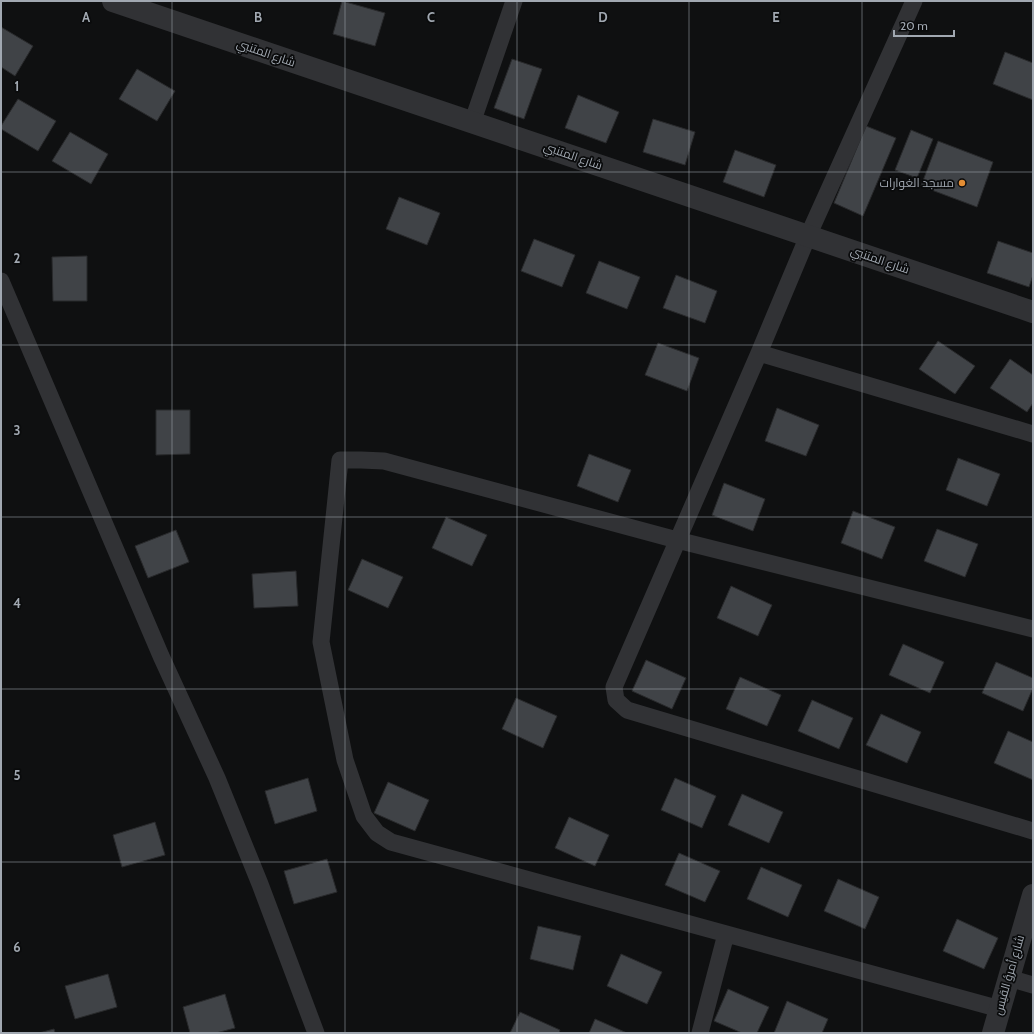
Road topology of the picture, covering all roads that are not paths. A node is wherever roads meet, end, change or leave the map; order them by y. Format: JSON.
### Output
{"nodes":[{"id":1,"x":113,"y":1,"type":"edge"},
{"id":2,"x":514,"y":1,"type":"edge"},
{"id":3,"x":914,"y":1,"type":"edge"},
{"id":4,"x":472,"y":122,"type":"junction"},
{"id":5,"x":808,"y":236,"type":"junction"},
{"id":6,"x":1,"y":281,"type":"edge"},
{"id":7,"x":1033,"y":312,"type":"edge"},
{"id":8,"x":760,"y":353,"type":"junction"},
{"id":9,"x":1033,"y":434,"type":"edge"},
{"id":10,"x":678,"y":540,"type":"junction"},
{"id":11,"x":1033,"y":629,"type":"edge"},
{"id":12,"x":1033,"y":830,"type":"edge"},
{"id":13,"x":1033,"y":895,"type":"edge"},
{"id":14,"x":726,"y":934,"type":"junction"},
{"id":15,"x":1009,"y":978,"type":"junction"},
{"id":16,"x":1033,"y":986,"type":"edge"},
{"id":17,"x":1000,"y":1009,"type":"junction"},
{"id":18,"x":316,"y":1033,"type":"edge"},
{"id":19,"x":700,"y":1033,"type":"edge"},
{"id":20,"x":993,"y":1033,"type":"edge"}],
"edges":[{"from":1,"to":4,"type":"street","name":"شارع المتنبي"},
{"from":2,"to":4,"type":"street"},
{"from":3,"to":5,"type":"street"},
{"from":4,"to":5,"type":"street","name":"شارع المتنبي"},
{"from":5,"to":7,"type":"street","name":"شارع المتنبي"},
{"from":5,"to":8,"type":"street"},
{"from":6,"to":18,"type":"street"},
{"from":8,"to":9,"type":"street"},
{"from":8,"to":10,"type":"street"},
{"from":10,"to":11,"type":"street"},
{"from":10,"to":12,"type":"street"},
{"from":10,"to":14,"type":"street"},
{"from":13,"to":15,"type":"street","name":"شارع أمرؤ القيس"},
{"from":14,"to":17,"type":"street"},
{"from":14,"to":19,"type":"street"},
{"from":15,"to":16,"type":"street"},
{"from":15,"to":17,"type":"street","name":"شارع أمرؤ القيس"},
{"from":17,"to":20,"type":"street","name":"شارع أمرؤ القيس"}]}
